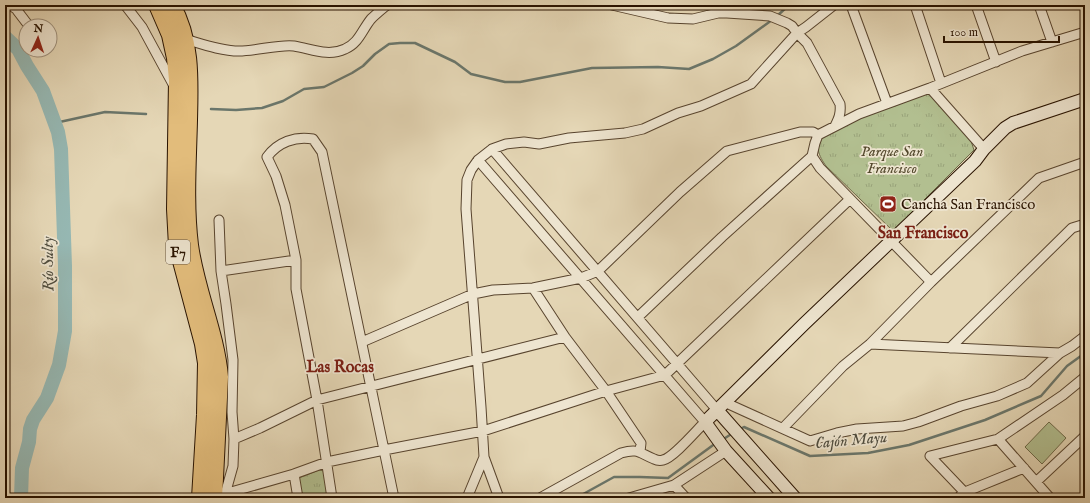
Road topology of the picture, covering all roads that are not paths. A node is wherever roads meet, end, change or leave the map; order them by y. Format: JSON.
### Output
{"nodes":[{"id":1,"x":10,"y":5,"type":"edge"},
{"id":2,"x":125,"y":5,"type":"edge"},
{"id":3,"x":157,"y":5,"type":"edge"},
{"id":4,"x":172,"y":5,"type":"edge"},
{"id":5,"x":387,"y":5,"type":"edge"},
{"id":6,"x":612,"y":5,"type":"edge"},
{"id":7,"x":834,"y":5,"type":"edge"},
{"id":8,"x":851,"y":5,"type":"edge"},
{"id":9,"x":915,"y":5,"type":"edge"},
{"id":10,"x":976,"y":5,"type":"edge"},
{"id":11,"x":1039,"y":5,"type":"edge"},
{"id":12,"x":23,"y":18,"type":"edge"},
{"id":13,"x":1085,"y":32,"type":"edge"},
{"id":14,"x":797,"y":33,"type":"junction"},
{"id":15,"x":185,"y":39,"type":"junction"},
{"id":16,"x":1052,"y":42,"type":"junction"},
{"id":17,"x":996,"y":62,"type":"junction"},
{"id":18,"x":941,"y":83,"type":"junction"},
{"id":19,"x":930,"y":88,"type":"junction"},
{"id":20,"x":176,"y":90,"type":"junction"},
{"id":21,"x":1085,"y":98,"type":"edge"},
{"id":22,"x":887,"y":103,"type":"junction"},
{"id":23,"x":835,"y":126,"type":"junction"},
{"id":24,"x":818,"y":135,"type":"junction"},
{"id":25,"x":492,"y":149,"type":"junction"},
{"id":26,"x":984,"y":149,"type":"junction"},
{"id":27,"x":812,"y":156,"type":"junction"},
{"id":28,"x":478,"y":160,"type":"junction"},
{"id":29,"x":1085,"y":162,"type":"edge"},
{"id":30,"x":850,"y":199,"type":"junction"},
{"id":31,"x":219,"y":220,"type":"dead end"},
{"id":32,"x":1085,"y":224,"type":"edge"},
{"id":33,"x":891,"y":241,"type":"junction"},
{"id":34,"x":296,"y":260,"type":"junction"},
{"id":35,"x":220,"y":271,"type":"junction"},
{"id":36,"x":598,"y":271,"type":"junction"},
{"id":37,"x":581,"y":278,"type":"junction"},
{"id":38,"x":931,"y":282,"type":"junction"},
{"id":39,"x":533,"y":288,"type":"junction"},
{"id":40,"x":472,"y":294,"type":"junction"},
{"id":41,"x":638,"y":317,"type":"junction"},
{"id":42,"x":564,"y":336,"type":"junction"},
{"id":43,"x":1085,"y":336,"type":"edge"},
{"id":44,"x":362,"y":342,"type":"junction"},
{"id":45,"x":870,"y":344,"type":"junction"},
{"id":46,"x":950,"y":348,"type":"junction"},
{"id":47,"x":1060,"y":353,"type":"junction"},
{"id":48,"x":477,"y":360,"type":"junction"},
{"id":49,"x":677,"y":363,"type":"junction"},
{"id":50,"x":665,"y":375,"type":"junction"},
{"id":51,"x":1085,"y":377,"type":"edge"},
{"id":52,"x":370,"y":387,"type":"junction"},
{"id":53,"x":606,"y":391,"type":"junction"},
{"id":54,"x":317,"y":400,"type":"junction"},
{"id":55,"x":720,"y":406,"type":"junction"},
{"id":56,"x":705,"y":422,"type":"junction"},
{"id":57,"x":783,"y":428,"type":"junction"},
{"id":58,"x":483,"y":431,"type":"junction"},
{"id":59,"x":737,"y":434,"type":"junction"},
{"id":60,"x":234,"y":439,"type":"junction"},
{"id":61,"x":998,"y":439,"type":"junction"},
{"id":62,"x":1083,"y":442,"type":"edge"},
{"id":63,"x":722,"y":445,"type":"junction"},
{"id":64,"x":384,"y":450,"type":"junction"},
{"id":65,"x":640,"y":452,"type":"junction"},
{"id":66,"x":484,"y":457,"type":"junction"},
{"id":67,"x":327,"y":462,"type":"junction"},
{"id":68,"x":1024,"y":468,"type":"junction"},
{"id":69,"x":294,"y":474,"type":"junction"},
{"id":70,"x":1036,"y":482,"type":"junction"},
{"id":71,"x":674,"y":485,"type":"junction"},
{"id":72,"x":964,"y":496,"type":"edge"},
{"id":73,"x":220,"y":497,"type":"edge"},
{"id":74,"x":200,"y":498,"type":"edge"},
{"id":75,"x":298,"y":498,"type":"edge"},
{"id":76,"x":332,"y":498,"type":"edge"},
{"id":77,"x":394,"y":498,"type":"edge"},
{"id":78,"x":467,"y":498,"type":"edge"},
{"id":79,"x":499,"y":498,"type":"edge"},
{"id":80,"x":540,"y":498,"type":"edge"},
{"id":81,"x":629,"y":498,"type":"edge"},
{"id":82,"x":686,"y":498,"type":"edge"},
{"id":83,"x":769,"y":498,"type":"edge"},
{"id":84,"x":794,"y":498,"type":"edge"},
{"id":85,"x":1050,"y":498,"type":"edge"}],
"edges":[{"from":1,"to":12,"type":"street"},
{"from":2,"to":20,"type":"street"},
{"from":3,"to":20,"type":"highway","number":"F7"},
{"from":4,"to":15,"type":"highway","number":"F7"},
{"from":5,"to":15,"type":"street"},
{"from":6,"to":14,"type":"street"},
{"from":7,"to":14,"type":"street"},
{"from":8,"to":22,"type":"street"},
{"from":9,"to":18,"type":"street"},
{"from":10,"to":17,"type":"street"},
{"from":11,"to":16,"type":"street"},
{"from":13,"to":16,"type":"street"},
{"from":14,"to":23,"type":"street"},
{"from":14,"to":25,"type":"street"},
{"from":15,"to":73,"type":"highway","number":"F7"},
{"from":16,"to":17,"type":"street"},
{"from":17,"to":18,"type":"street"},
{"from":18,"to":19,"type":"street"},
{"from":19,"to":22,"type":"street"},
{"from":19,"to":26,"type":"street"},
{"from":20,"to":74,"type":"highway","number":"F7"},
{"from":21,"to":26,"type":"street"},
{"from":22,"to":23,"type":"street"},
{"from":23,"to":24,"type":"street"},
{"from":24,"to":27,"type":"street"},
{"from":24,"to":36,"type":"street"},
{"from":25,"to":28,"type":"street"},
{"from":25,"to":36,"type":"street"},
{"from":26,"to":33,"type":"street"},
{"from":27,"to":30,"type":"street"},
{"from":27,"to":41,"type":"street"},
{"from":28,"to":37,"type":"street"},
{"from":28,"to":40,"type":"street"},
{"from":29,"to":38,"type":"street"},
{"from":30,"to":33,"type":"street"},
{"from":30,"to":49,"type":"street"},
{"from":31,"to":35,"type":"street"},
{"from":32,"to":46,"type":"street"},
{"from":33,"to":38,"type":"street"},
{"from":33,"to":55,"type":"street"},
{"from":34,"to":35,"type":"street"},
{"from":34,"to":44,"type":"street"},
{"from":34,"to":54,"type":"street"},
{"from":35,"to":60,"type":"street"},
{"from":36,"to":37,"type":"street"},
{"from":36,"to":41,"type":"street"},
{"from":37,"to":39,"type":"street"},
{"from":37,"to":50,"type":"street"},
{"from":38,"to":45,"type":"street"},
{"from":39,"to":40,"type":"street"},
{"from":39,"to":42,"type":"street"},
{"from":40,"to":44,"type":"street"},
{"from":40,"to":48,"type":"street"},
{"from":41,"to":49,"type":"street"},
{"from":42,"to":48,"type":"street"},
{"from":42,"to":53,"type":"street"},
{"from":43,"to":47,"type":"street"},
{"from":44,"to":52,"type":"street"},
{"from":45,"to":46,"type":"street"},
{"from":45,"to":57,"type":"street"},
{"from":46,"to":47,"type":"street"},
{"from":47,"to":57,"type":"street"},
{"from":48,"to":52,"type":"street"},
{"from":48,"to":58,"type":"street"},
{"from":49,"to":50,"type":"street"},
{"from":49,"to":55,"type":"street"},
{"from":50,"to":53,"type":"street"},
{"from":50,"to":56,"type":"street"},
{"from":51,"to":61,"type":"street"},
{"from":52,"to":54,"type":"street"},
{"from":52,"to":64,"type":"street"},
{"from":53,"to":58,"type":"street"},
{"from":53,"to":65,"type":"street"},
{"from":54,"to":60,"type":"street"},
{"from":54,"to":67,"type":"street"},
{"from":55,"to":56,"type":"street"},
{"from":55,"to":57,"type":"street"},
{"from":55,"to":59,"type":"street"},
{"from":56,"to":63,"type":"street"},
{"from":56,"to":65,"type":"street"},
{"from":58,"to":64,"type":"street"},
{"from":58,"to":66,"type":"street"},
{"from":59,"to":63,"type":"street"},
{"from":59,"to":84,"type":"street"},
{"from":60,"to":73,"type":"street"},
{"from":61,"to":68,"type":"street"},
{"from":61,"to":72,"type":"street"},
{"from":62,"to":70,"type":"street"},
{"from":63,"to":71,"type":"street"},
{"from":63,"to":83,"type":"street"},
{"from":64,"to":67,"type":"street"},
{"from":64,"to":77,"type":"street"},
{"from":65,"to":80,"type":"street"},
{"from":66,"to":78,"type":"street"},
{"from":66,"to":79,"type":"street"},
{"from":67,"to":69,"type":"street"},
{"from":67,"to":76,"type":"street"},
{"from":68,"to":70,"type":"street"},
{"from":68,"to":72,"type":"street"},
{"from":69,"to":73,"type":"street"},
{"from":69,"to":75,"type":"street"},
{"from":70,"to":85,"type":"street"},
{"from":71,"to":81,"type":"street"},
{"from":71,"to":82,"type":"street"}]}
